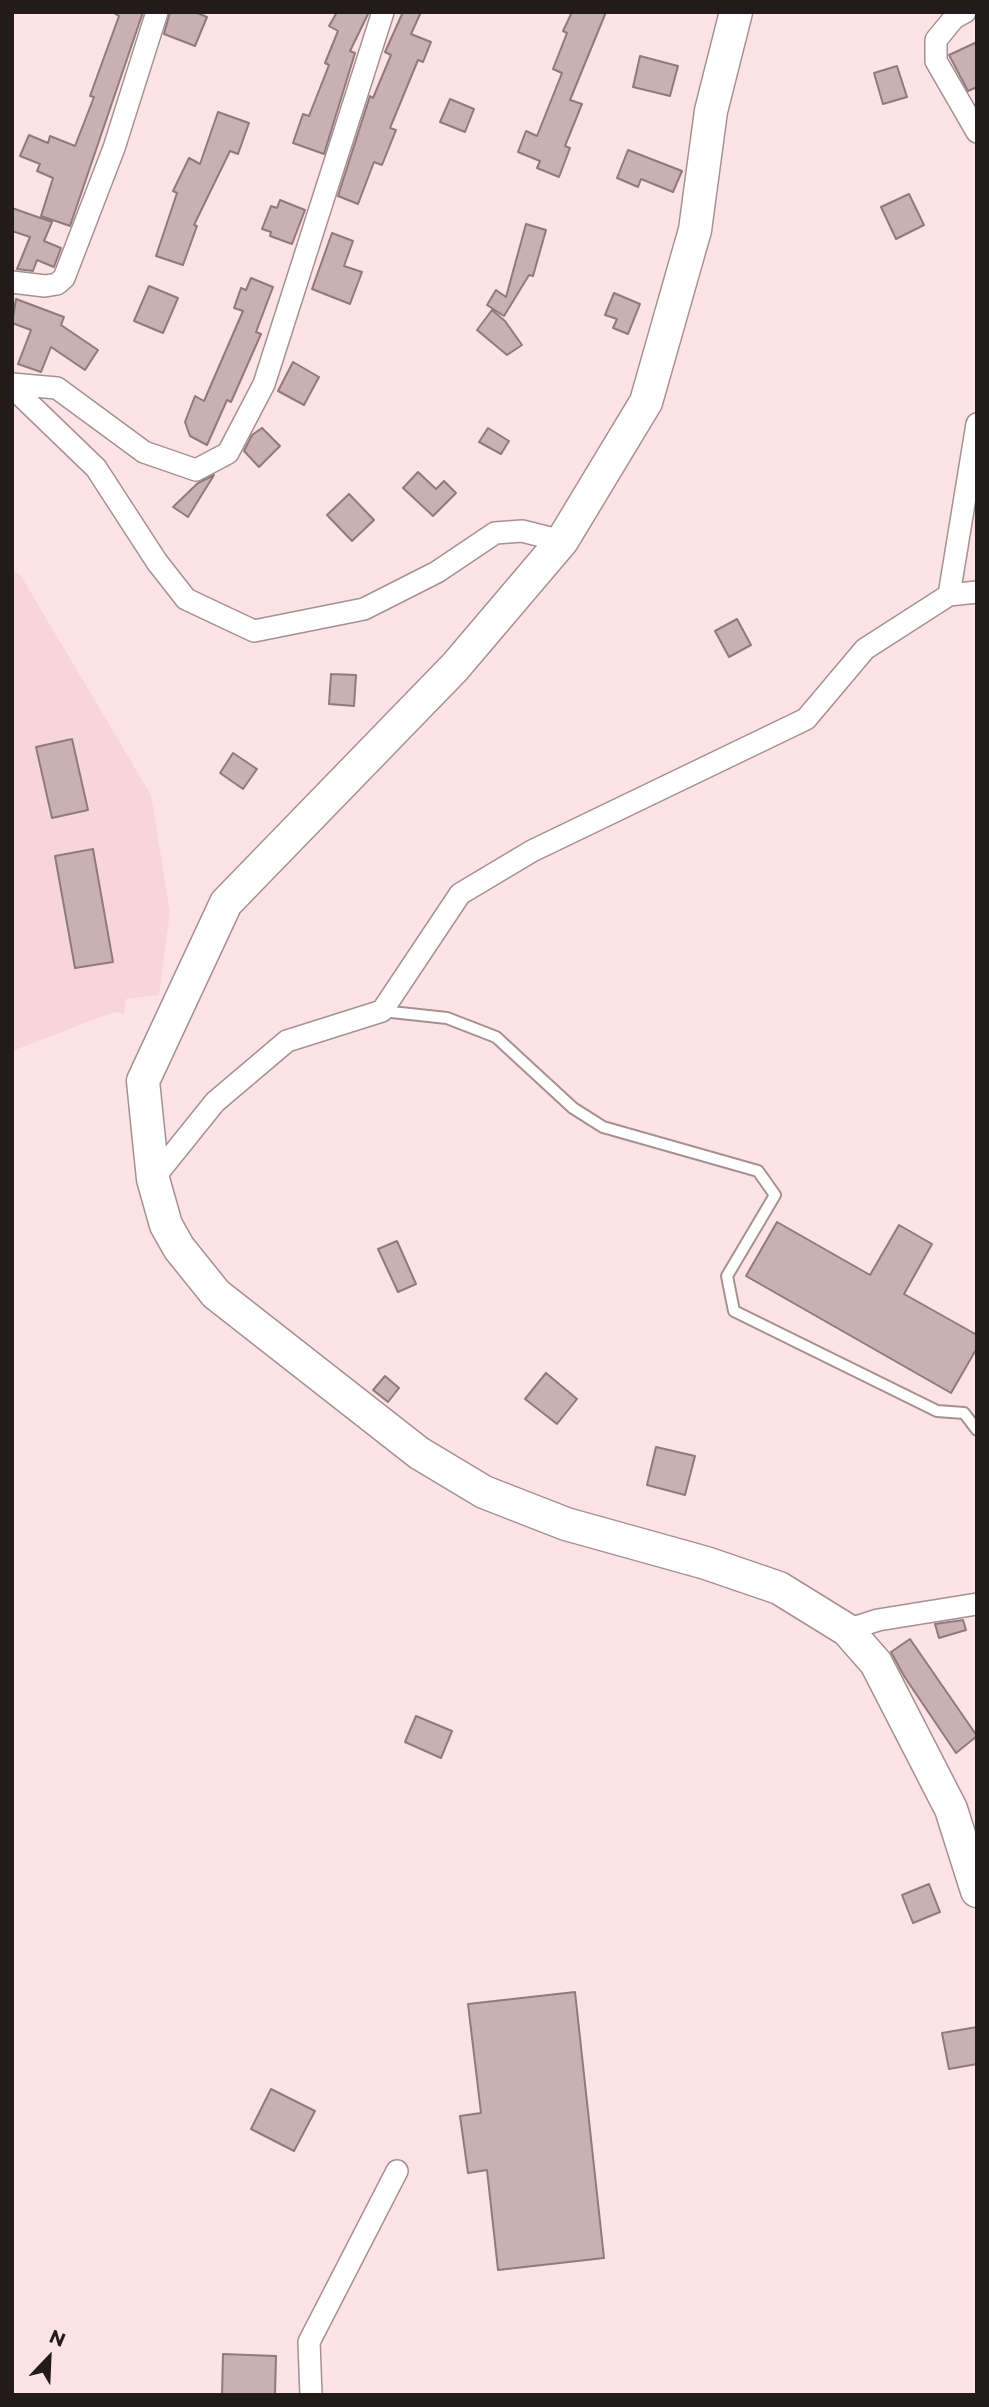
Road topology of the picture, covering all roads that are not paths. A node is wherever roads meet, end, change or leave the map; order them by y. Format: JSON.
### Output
{"nodes":[{"id":1,"x":157,"y":12,"type":"edge"},
{"id":2,"x":383,"y":12,"type":"edge"},
{"id":3,"x":736,"y":12,"type":"edge"},
{"id":4,"x":965,"y":12,"type":"edge"},
{"id":5,"x":977,"y":132,"type":"edge"},
{"id":6,"x":12,"y":282,"type":"edge"},
{"id":7,"x":12,"y":385,"type":"edge"},
{"id":8,"x":977,"y":424,"type":"edge"},
{"id":9,"x":562,"y":541,"type":"junction"},
{"id":10,"x":977,"y":592,"type":"edge"},
{"id":11,"x":949,"y":595,"type":"junction"},
{"id":12,"x":382,"y":1011,"type":"junction"},
{"id":13,"x":153,"y":1179,"type":"junction"},
{"id":14,"x":977,"y":1430,"type":"edge"},
{"id":15,"x":977,"y":1604,"type":"edge"},
{"id":16,"x":847,"y":1630,"type":"junction"},
{"id":17,"x":977,"y":1891,"type":"edge"},
{"id":18,"x":397,"y":2171,"type":"dead end"},
{"id":19,"x":312,"y":2395,"type":"edge"}],
"edges":[{"from":1,"to":6,"type":"street"},
{"from":2,"to":7,"type":"street"},
{"from":3,"to":9,"type":"street"},
{"from":4,"to":5,"type":"street"},
{"from":7,"to":9,"type":"street"},
{"from":8,"to":11,"type":"street"},
{"from":9,"to":13,"type":"street"},
{"from":10,"to":11,"type":"street"},
{"from":11,"to":12,"type":"street"},
{"from":12,"to":13,"type":"street"},
{"from":12,"to":14,"type":"lane"},
{"from":13,"to":16,"type":"street"},
{"from":15,"to":16,"type":"street"},
{"from":16,"to":17,"type":"street"},
{"from":18,"to":19,"type":"street"}]}
